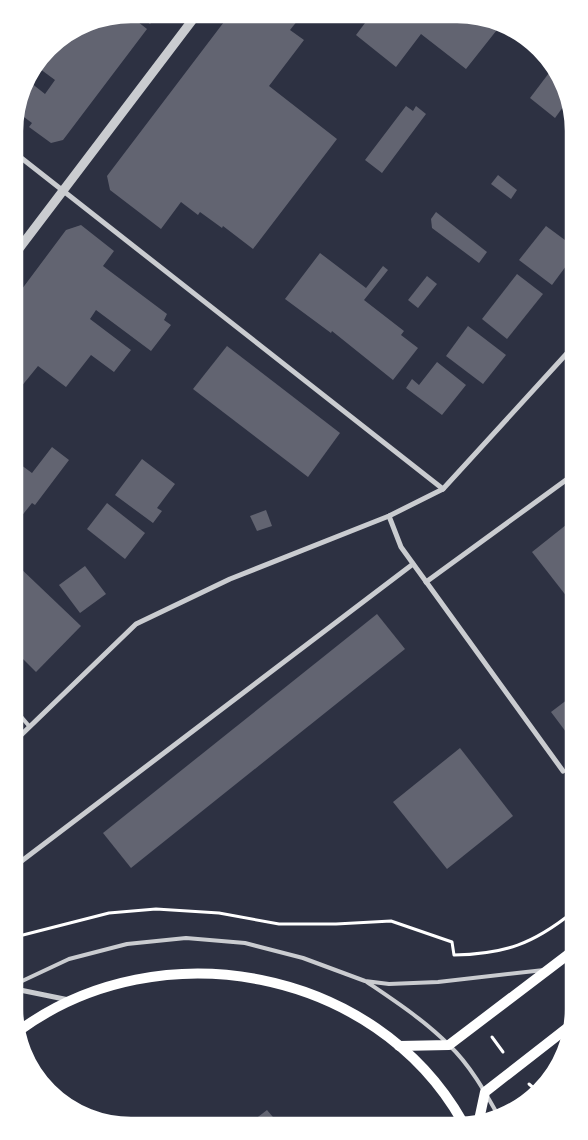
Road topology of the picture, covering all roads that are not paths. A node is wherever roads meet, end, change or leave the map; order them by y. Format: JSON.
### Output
{"nodes":[{"id":1,"x":190,"y":23,"type":"edge"},
{"id":2,"x":22,"y":158,"type":"edge"},
{"id":3,"x":65,"y":190,"type":"junction"},
{"id":4,"x":22,"y":246,"type":"edge"},
{"id":5,"x":566,"y":355,"type":"edge"},
{"id":6,"x":566,"y":480,"type":"dead end"},
{"id":7,"x":442,"y":489,"type":"junction"},
{"id":8,"x":388,"y":516,"type":"junction"},
{"id":9,"x":413,"y":564,"type":"junction"},
{"id":10,"x":426,"y":582,"type":"junction"},
{"id":11,"x":22,"y":718,"type":"edge"},
{"id":12,"x":29,"y":726,"type":"junction"},
{"id":13,"x":22,"y":734,"type":"edge"},
{"id":14,"x":563,"y":770,"type":"dead end"},
{"id":15,"x":22,"y":861,"type":"edge"},
{"id":16,"x":565,"y":956,"type":"edge"},
{"id":17,"x":546,"y":970,"type":"junction"},
{"id":18,"x":22,"y":981,"type":"edge"},
{"id":19,"x":365,"y":981,"type":"junction"},
{"id":20,"x":22,"y":990,"type":"edge"},
{"id":21,"x":69,"y":1000,"type":"junction"},
{"id":22,"x":25,"y":1027,"type":"edge"},
{"id":23,"x":562,"y":1033,"type":"edge"},
{"id":24,"x":449,"y":1045,"type":"junction"},
{"id":25,"x":399,"y":1046,"type":"junction"},
{"id":26,"x":485,"y":1092,"type":"junction"},
{"id":27,"x":496,"y":1110,"type":"edge"},
{"id":28,"x":480,"y":1115,"type":"edge"},
{"id":29,"x":460,"y":1118,"type":"edge"}],
"edges":[{"from":1,"to":3,"type":"street"},
{"from":2,"to":3,"type":"street"},
{"from":3,"to":4,"type":"street"},
{"from":3,"to":7,"type":"street"},
{"from":5,"to":7,"type":"street"},
{"from":6,"to":10,"type":"street"},
{"from":7,"to":8,"type":"street"},
{"from":8,"to":9,"type":"street"},
{"from":8,"to":12,"type":"street"},
{"from":9,"to":10,"type":"street"},
{"from":9,"to":15,"type":"street"},
{"from":10,"to":14,"type":"street"},
{"from":11,"to":12,"type":"lane"},
{"from":12,"to":13,"type":"street"},
{"from":16,"to":17,"type":"main road"},
{"from":17,"to":19,"type":"lane"},
{"from":17,"to":24,"type":"main road"},
{"from":18,"to":19,"type":"lane"},
{"from":19,"to":24,"type":"lane"},
{"from":20,"to":21,"type":"street"},
{"from":21,"to":22,"type":"main road"},
{"from":21,"to":25,"type":"main road"},
{"from":23,"to":26,"type":"main road"},
{"from":24,"to":25,"type":"main road"},
{"from":24,"to":26,"type":"lane"},
{"from":25,"to":29,"type":"main road"},
{"from":26,"to":27,"type":"lane"},
{"from":26,"to":28,"type":"main road"}]}
